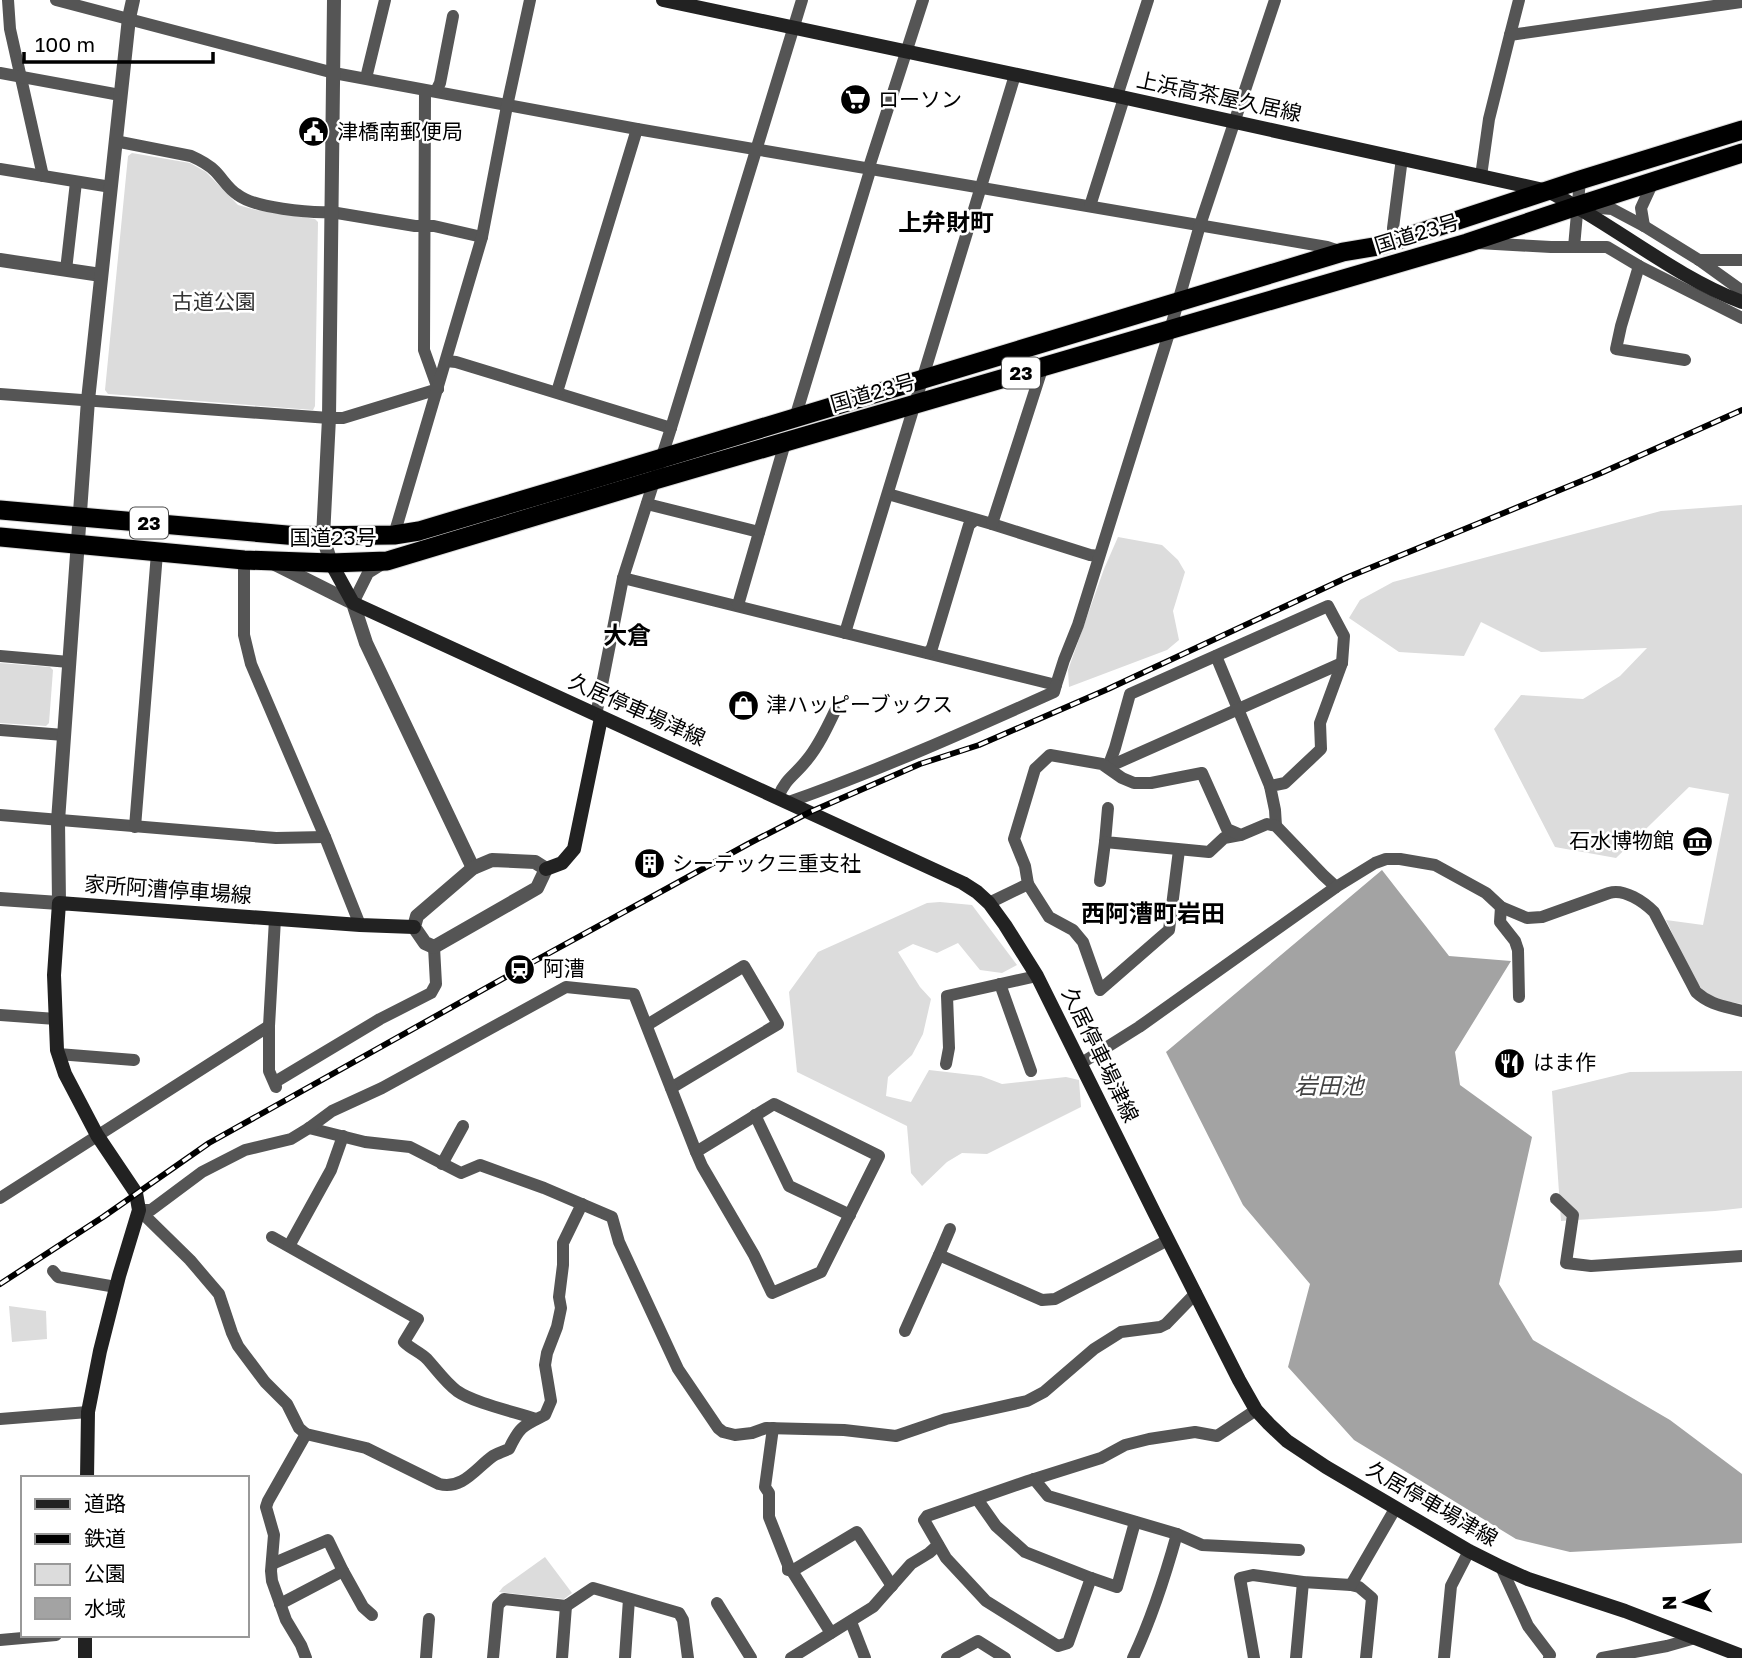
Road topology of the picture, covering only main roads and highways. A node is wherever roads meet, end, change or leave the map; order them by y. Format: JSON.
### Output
{"nodes":[{"id":1,"x":663,"y":0,"type":"edge"},
{"id":2,"x":1742,"y":130,"type":"edge"},
{"id":3,"x":1742,"y":153,"type":"edge"},
{"id":4,"x":1548,"y":191,"type":"junction"},
{"id":5,"x":1577,"y":205,"type":"junction"},
{"id":6,"x":1742,"y":302,"type":"edge"},
{"id":7,"x":0,"y":510,"type":"edge"},
{"id":8,"x":0,"y":537,"type":"edge"},
{"id":9,"x":331,"y":563,"type":"junction"},
{"id":10,"x":599,"y":716,"type":"junction"},
{"id":11,"x":546,"y":869,"type":"road end"},
{"id":12,"x":414,"y":927,"type":"road end"},
{"id":13,"x":87,"y":1476,"type":"edge"},
{"id":14,"x":85,"y":1637,"type":"edge"},
{"id":15,"x":1742,"y":1656,"type":"edge"},
{"id":16,"x":85,"y":1658,"type":"edge"}],
"edges":[{"from":1,"to":4,"type":"main road","name":"上浜高茶屋久居線"},
{"from":2,"to":4,"type":"highway","name":"国道23号","number":"23"},
{"from":3,"to":5,"type":"highway","name":"国道23号","number":"23"},
{"from":4,"to":5,"type":"main road","name":"上浜高茶屋久居線"},
{"from":4,"to":7,"type":"highway","name":"国道23号","number":"23"},
{"from":5,"to":6,"type":"main road","name":"上浜高茶屋久居線"},
{"from":5,"to":9,"type":"highway","name":"国道23号","number":"23"},
{"from":8,"to":9,"type":"highway","name":"国道23号","number":"23"},
{"from":9,"to":10,"type":"main road","name":"久居停車場津線"},
{"from":10,"to":11,"type":"main road"},
{"from":10,"to":15,"type":"main road","name":"久居停車場津線"},
{"from":12,"to":13,"type":"main road","name":"家所阿漕停車場線"},
{"from":14,"to":16,"type":"main road"}]}
